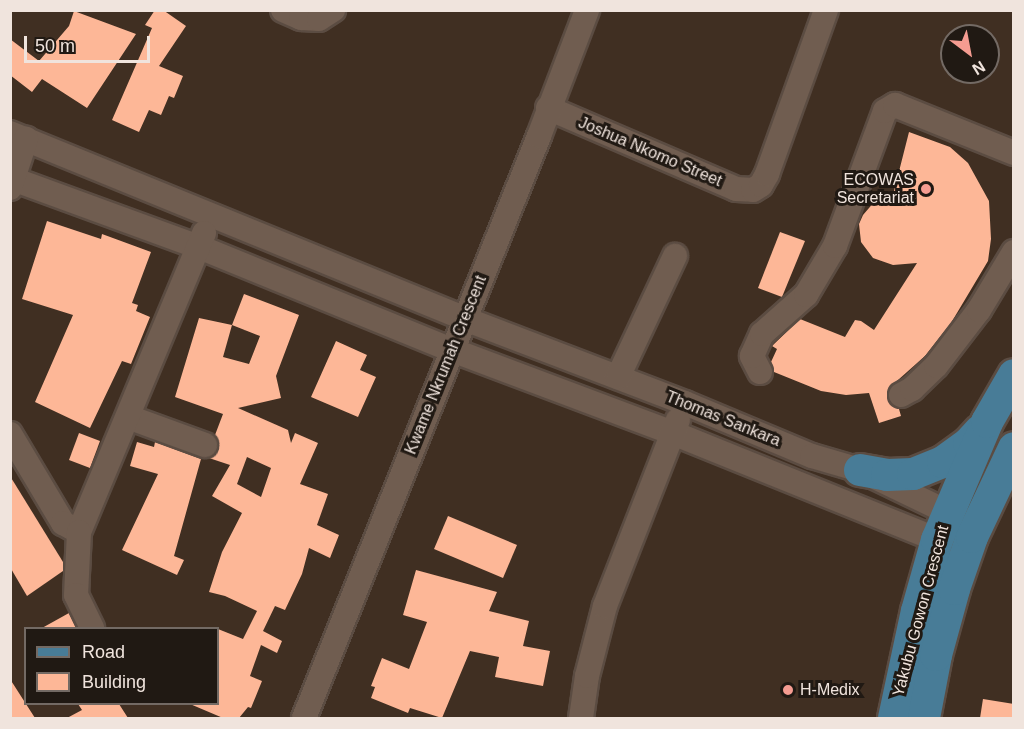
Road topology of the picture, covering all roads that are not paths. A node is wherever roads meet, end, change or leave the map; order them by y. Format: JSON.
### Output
{"nodes":[{"id":1,"x":283,"y":10,"type":"edge"},
{"id":2,"x":333,"y":10,"type":"edge"},
{"id":3,"x":586,"y":10,"type":"edge"},
{"id":4,"x":826,"y":10,"type":"edge"},
{"id":5,"x":548,"y":108,"type":"junction"},
{"id":6,"x":18,"y":136,"type":"edge"},
{"id":7,"x":1014,"y":153,"type":"edge"},
{"id":8,"x":12,"y":182,"type":"edge"},
{"id":9,"x":211,"y":214,"type":"junction"},
{"id":10,"x":199,"y":247,"type":"junction"},
{"id":11,"x":1014,"y":252,"type":"edge"},
{"id":12,"x":675,"y":256,"type":"dead end"},
{"id":13,"x":465,"y":319,"type":"junction"},
{"id":14,"x":452,"y":350,"type":"junction"},
{"id":15,"x":760,"y":372,"type":"dead end"},
{"id":16,"x":1014,"y":375,"type":"edge"},
{"id":17,"x":618,"y":377,"type":"junction"},
{"id":18,"x":902,"y":395,"type":"dead end"},
{"id":19,"x":685,"y":403,"type":"junction"},
{"id":20,"x":128,"y":417,"type":"junction"},
{"id":21,"x":987,"y":422,"type":"junction"},
{"id":22,"x":673,"y":433,"type":"junction"},
{"id":23,"x":10,"y":434,"type":"edge"},
{"id":24,"x":205,"y":445,"type":"dead end"},
{"id":25,"x":1014,"y":448,"type":"edge"},
{"id":26,"x":860,"y":470,"type":"junction"},
{"id":27,"x":943,"y":526,"type":"junction"},
{"id":28,"x":80,"y":532,"type":"junction"},
{"id":29,"x":972,"y":539,"type":"junction"},
{"id":30,"x":92,"y":627,"type":"edge"},
{"id":31,"x":304,"y":718,"type":"edge"},
{"id":32,"x":581,"y":718,"type":"edge"},
{"id":33,"x":894,"y":718,"type":"edge"},
{"id":34,"x":924,"y":718,"type":"edge"}],
"edges":[{"from":1,"to":2,"type":"street"},
{"from":3,"to":5,"type":"street","name":"Kwame Nkrumah Crescent"},
{"from":4,"to":5,"type":"street","name":"Joshua Nkomo Street"},
{"from":5,"to":13,"type":"street","name":"Kwame Nkrumah Crescent"},
{"from":6,"to":8,"type":"street"},
{"from":6,"to":9,"type":"street","name":"Thomas Sankara"},
{"from":7,"to":15,"type":"street"},
{"from":8,"to":10,"type":"street"},
{"from":9,"to":10,"type":"street"},
{"from":9,"to":13,"type":"street","name":"Thomas Sankara"},
{"from":10,"to":14,"type":"street"},
{"from":10,"to":20,"type":"street"},
{"from":11,"to":18,"type":"street"},
{"from":12,"to":17,"type":"street"},
{"from":13,"to":14,"type":"street","name":"Kwame Nkrumah Crescent"},
{"from":13,"to":17,"type":"street","name":"Thomas Sankara"},
{"from":14,"to":22,"type":"street"},
{"from":14,"to":31,"type":"street","name":"Kwame Nkrumah Crescent"},
{"from":16,"to":21,"type":"main road","name":"Yakubu Gowon Crescent"},
{"from":17,"to":19,"type":"street","name":"Thomas Sankara"},
{"from":19,"to":22,"type":"street"},
{"from":19,"to":26,"type":"street","name":"Thomas Sankara"},
{"from":20,"to":24,"type":"street"},
{"from":20,"to":28,"type":"street"},
{"from":21,"to":26,"type":"main road"},
{"from":21,"to":27,"type":"main road","name":"Yakubu Gowon Crescent"},
{"from":22,"to":27,"type":"street"},
{"from":22,"to":32,"type":"street"},
{"from":23,"to":28,"type":"street"},
{"from":25,"to":29,"type":"main road","name":"Yakubu Gowon Crescent"},
{"from":26,"to":27,"type":"street","name":"Thomas Sankara"},
{"from":27,"to":29,"type":"street"},
{"from":27,"to":33,"type":"main road","name":"Yakubu Gowon Crescent"},
{"from":28,"to":30,"type":"street"},
{"from":29,"to":34,"type":"main road","name":"Yakubu Gowon Crescent"}]}
